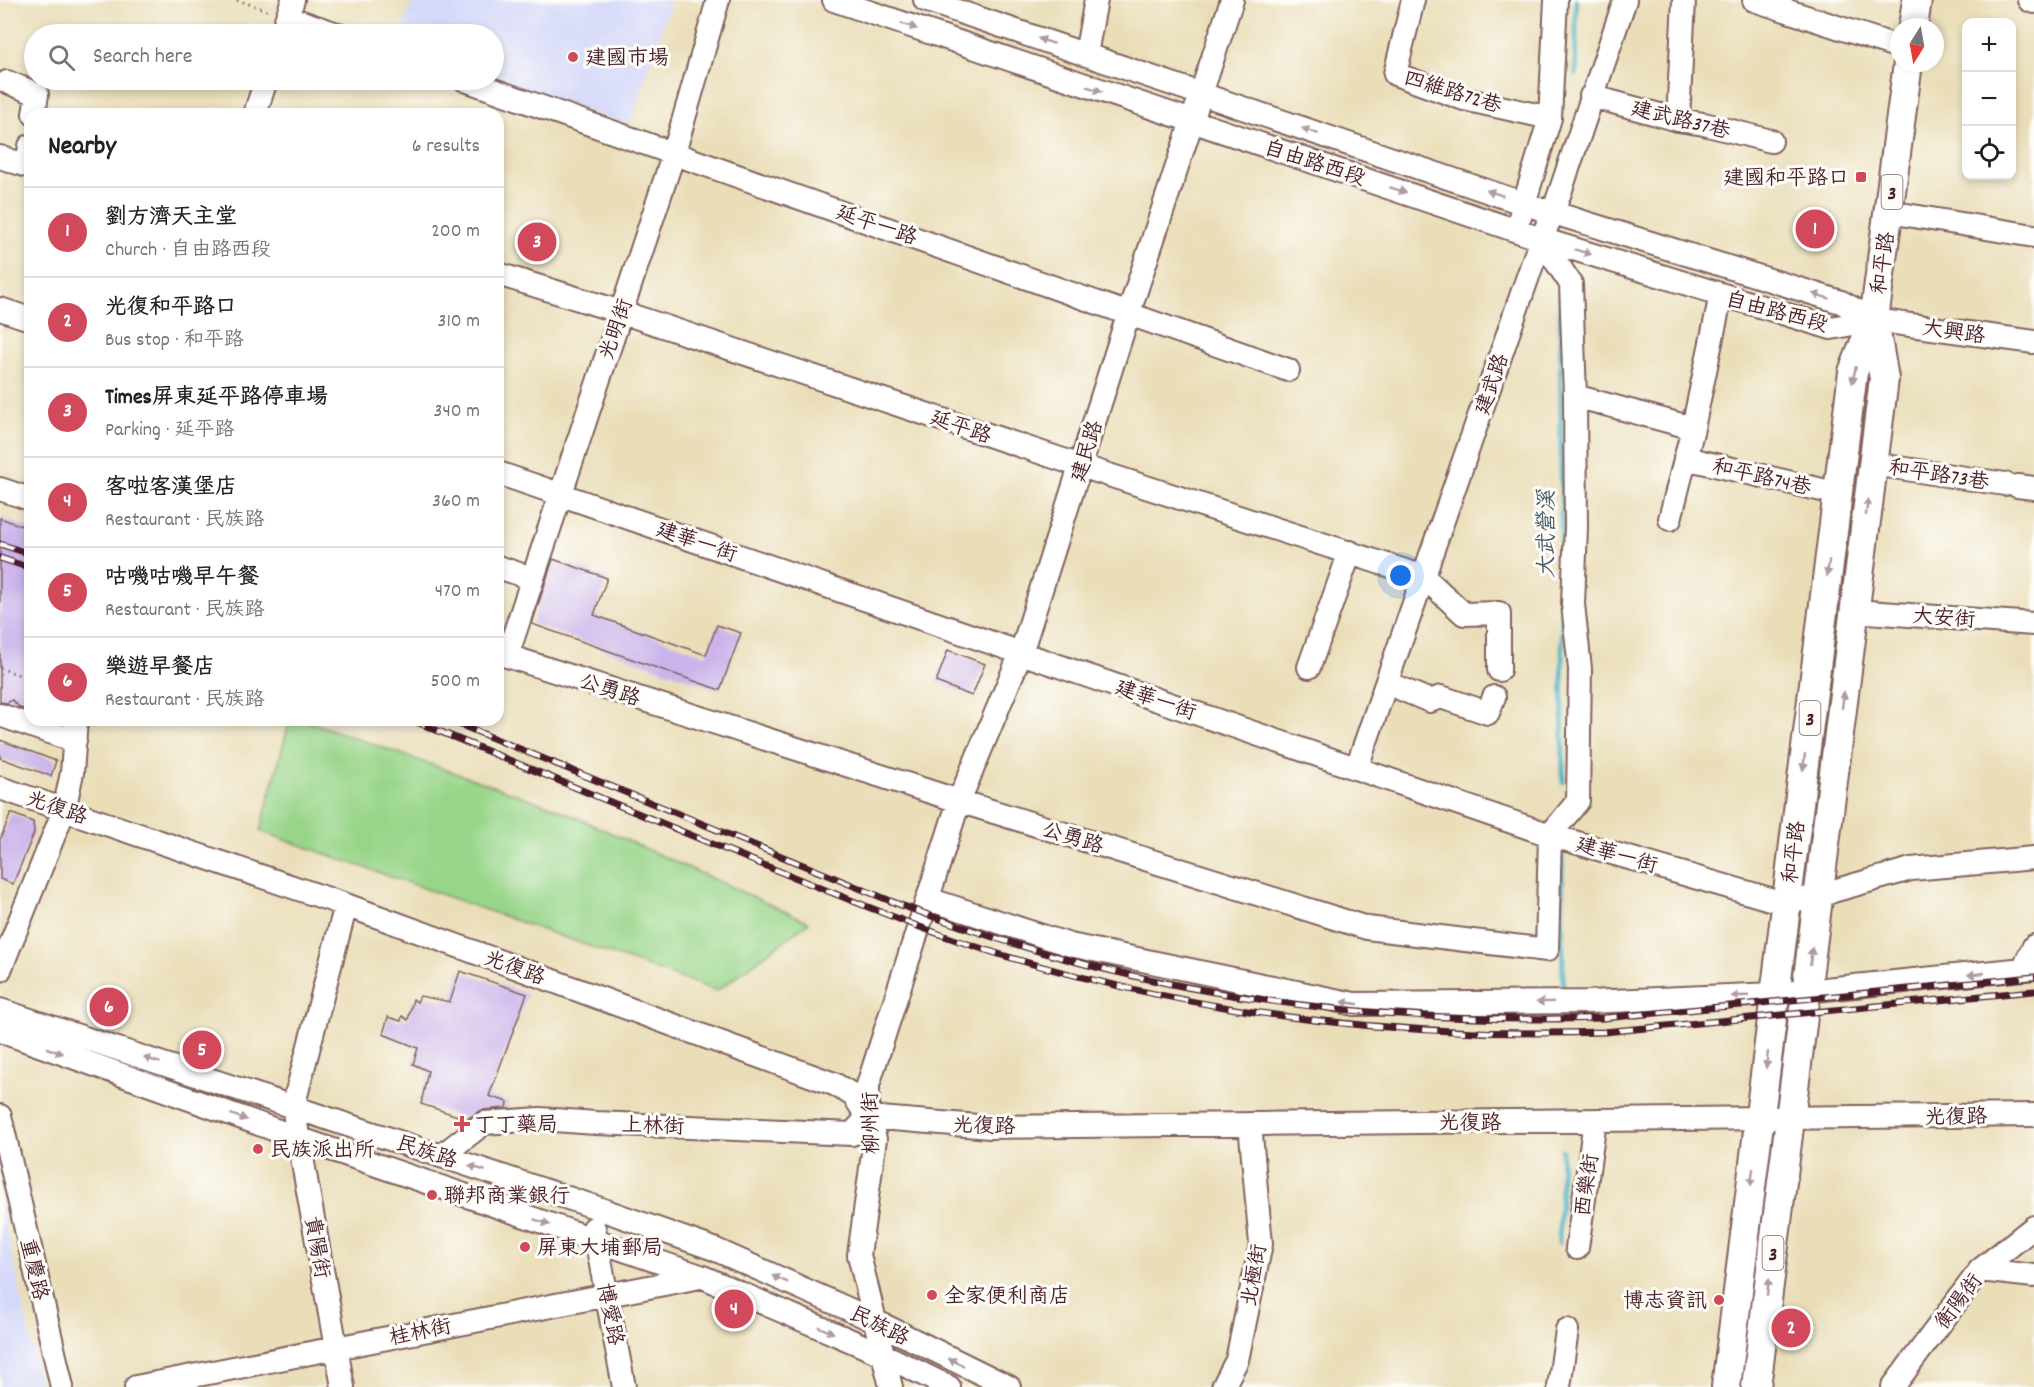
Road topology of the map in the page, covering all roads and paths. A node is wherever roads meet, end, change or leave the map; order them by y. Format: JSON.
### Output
{"nodes":[{"id":1,"x":237,"y":0,"type":"edge"},
{"id":2,"x":718,"y":0,"type":"edge"},
{"id":3,"x":834,"y":0,"type":"edge"},
{"id":4,"x":926,"y":0,"type":"edge"},
{"id":5,"x":1096,"y":0,"type":"edge"},
{"id":6,"x":1232,"y":0,"type":"edge"},
{"id":7,"x":1413,"y":0,"type":"edge"},
{"id":8,"x":1556,"y":0,"type":"edge"},
{"id":9,"x":1625,"y":0,"type":"edge"},
{"id":10,"x":1684,"y":0,"type":"edge"},
{"id":11,"x":1754,"y":0,"type":"edge"},
{"id":12,"x":1917,"y":0,"type":"edge"},
{"id":13,"x":2029,"y":0,"type":"edge"},
{"id":14,"x":2034,"y":2,"type":"edge"},
{"id":15,"x":287,"y":17,"type":"edge"},
{"id":16,"x":1914,"y":18,"type":"edge"},
{"id":17,"x":308,"y":24,"type":"edge"},
{"id":18,"x":1890,"y":44,"type":"edge"},
{"id":19,"x":1086,"y":54,"type":"junction"},
{"id":20,"x":1907,"y":72,"type":"edge"},
{"id":21,"x":7,"y":82,"type":"dead end"},
{"id":22,"x":24,"y":89,"type":"edge"},
{"id":23,"x":27,"y":90,"type":"edge"},
{"id":24,"x":263,"y":90,"type":"edge"},
{"id":25,"x":494,"y":90,"type":"edge"},
{"id":26,"x":1202,"y":94,"type":"junction"},
{"id":27,"x":1591,"y":96,"type":"junction"},
{"id":28,"x":35,"y":108,"type":"edge"},
{"id":29,"x":257,"y":108,"type":"edge"},
{"id":30,"x":1550,"y":118,"type":"junction"},
{"id":31,"x":1678,"y":120,"type":"junction"},
{"id":32,"x":1192,"y":122,"type":"junction"},
{"id":33,"x":1771,"y":141,"type":"dead end"},
{"id":34,"x":674,"y":153,"type":"junction"},
{"id":35,"x":0,"y":157,"type":"edge"},
{"id":36,"x":24,"y":165,"type":"edge"},
{"id":37,"x":1525,"y":204,"type":"junction"},
{"id":38,"x":1889,"y":212,"type":"junction"},
{"id":39,"x":1553,"y":213,"type":"junction"},
{"id":40,"x":1516,"y":230,"type":"junction"},
{"id":41,"x":2034,"y":236,"type":"edge"},
{"id":42,"x":1541,"y":239,"type":"junction"},
{"id":43,"x":504,"y":276,"type":"edge"},
{"id":44,"x":1721,"y":295,"type":"junction"},
{"id":45,"x":0,"y":309,"type":"edge"},
{"id":46,"x":621,"y":312,"type":"junction"},
{"id":47,"x":1129,"y":312,"type":"junction"},
{"id":48,"x":24,"y":317,"type":"edge"},
{"id":49,"x":1874,"y":320,"type":"junction"},
{"id":50,"x":2034,"y":342,"type":"edge"},
{"id":51,"x":1288,"y":370,"type":"dead end"},
{"id":52,"x":1575,"y":396,"type":"junction"},
{"id":53,"x":1693,"y":428,"type":"junction"},
{"id":54,"x":1685,"y":458,"type":"junction"},
{"id":55,"x":1873,"y":464,"type":"junction"},
{"id":56,"x":1082,"y":466,"type":"junction"},
{"id":57,"x":504,"y":475,"type":"edge"},
{"id":58,"x":2019,"y":486,"type":"edge"},
{"id":59,"x":0,"y":489,"type":"edge"},
{"id":60,"x":560,"y":493,"type":"junction"},
{"id":61,"x":1839,"y":494,"type":"junction"},
{"id":62,"x":24,"y":497,"type":"edge"},
{"id":63,"x":1670,"y":519,"type":"dead end"},
{"id":64,"x":1350,"y":552,"type":"junction"},
{"id":65,"x":504,"y":569,"type":"edge"},
{"id":66,"x":1424,"y":577,"type":"junction"},
{"id":67,"x":531,"y":578,"type":"junction"},
{"id":68,"x":1854,"y":611,"type":"junction"},
{"id":69,"x":2034,"y":624,"type":"edge"},
{"id":70,"x":504,"y":650,"type":"edge"},
{"id":71,"x":1021,"y":653,"type":"junction"},
{"id":72,"x":504,"y":656,"type":"edge"},
{"id":73,"x":1309,"y":667,"type":"dead end"},
{"id":74,"x":0,"y":669,"type":"edge"},
{"id":75,"x":1499,"y":670,"type":"dead end"},
{"id":76,"x":24,"y":677,"type":"edge"},
{"id":77,"x":1387,"y":682,"type":"junction"},
{"id":78,"x":1494,"y":697,"type":"dead end"},
{"id":79,"x":0,"y":714,"type":"edge"},
{"id":80,"x":24,"y":719,"type":"edge"},
{"id":81,"x":54,"y":726,"type":"edge"},
{"id":82,"x":76,"y":731,"type":"edge"},
{"id":83,"x":1357,"y":767,"type":"junction"},
{"id":84,"x":0,"y":788,"type":"edge"},
{"id":85,"x":959,"y":801,"type":"junction"},
{"id":86,"x":64,"y":810,"type":"junction"},
{"id":87,"x":1550,"y":835,"type":"junction"},
{"id":88,"x":2034,"y":858,"type":"edge"},
{"id":89,"x":1818,"y":896,"type":"junction"},
{"id":90,"x":928,"y":899,"type":"junction"},
{"id":91,"x":1787,"y":904,"type":"junction"},
{"id":92,"x":346,"y":905,"type":"junction"},
{"id":93,"x":2034,"y":946,"type":"edge"},
{"id":94,"x":2028,"y":969,"type":"edge"},
{"id":95,"x":0,"y":970,"type":"edge"},
{"id":96,"x":1807,"y":991,"type":"junction"},
{"id":97,"x":1775,"y":994,"type":"junction"},
{"id":98,"x":0,"y":1010,"type":"edge"},
{"id":99,"x":0,"y":1031,"type":"edge"},
{"id":100,"x":293,"y":1107,"type":"junction"},
{"id":101,"x":2034,"y":1115,"type":"edge"},
{"id":102,"x":0,"y":1116,"type":"edge"},
{"id":103,"x":868,"y":1117,"type":"junction"},
{"id":104,"x":1759,"y":1119,"type":"junction"},
{"id":105,"x":1792,"y":1119,"type":"junction"},
{"id":106,"x":1595,"y":1121,"type":"junction"},
{"id":107,"x":1250,"y":1124,"type":"junction"},
{"id":108,"x":298,"y":1138,"type":"junction"},
{"id":109,"x":441,"y":1156,"type":"junction"},
{"id":110,"x":592,"y":1206,"type":"junction"},
{"id":111,"x":2034,"y":1227,"type":"edge"},
{"id":112,"x":596,"y":1240,"type":"junction"},
{"id":113,"x":1577,"y":1248,"type":"dead end"},
{"id":114,"x":1980,"y":1270,"type":"junction"},
{"id":115,"x":2034,"y":1276,"type":"edge"},
{"id":116,"x":703,"y":1277,"type":"junction"},
{"id":117,"x":608,"y":1294,"type":"junction"},
{"id":118,"x":875,"y":1321,"type":"junction"},
{"id":119,"x":1567,"y":1330,"type":"dead end"},
{"id":120,"x":336,"y":1348,"type":"junction"},
{"id":121,"x":884,"y":1355,"type":"junction"},
{"id":122,"x":62,"y":1387,"type":"edge"},
{"id":123,"x":136,"y":1387,"type":"edge"},
{"id":124,"x":343,"y":1387,"type":"edge"},
{"id":125,"x":624,"y":1387,"type":"edge"},
{"id":126,"x":891,"y":1387,"type":"edge"},
{"id":127,"x":949,"y":1387,"type":"edge"},
{"id":128,"x":1009,"y":1387,"type":"edge"},
{"id":129,"x":1223,"y":1387,"type":"edge"},
{"id":130,"x":1559,"y":1387,"type":"edge"},
{"id":131,"x":1726,"y":1387,"type":"edge"},
{"id":132,"x":1756,"y":1387,"type":"edge"},
{"id":133,"x":1893,"y":1387,"type":"edge"}],
"edges":[{"from":1,"to":15,"type":"path"},
{"from":2,"to":34,"type":"street","name":"光明街"},
{"from":3,"to":32,"type":"street","name":"自由路西段","one_way":true},
{"from":19,"to":4,"type":"street","name":"自由路西段","one_way":true},
{"from":5,"to":19,"type":"street"},
{"from":6,"to":26,"type":"street","name":"建民路"},
{"from":7,"to":30,"type":"street","name":"四維路72巷"},
{"from":8,"to":30,"type":"street"},
{"from":9,"to":27,"type":"street","name":"建武路"},
{"from":10,"to":31,"type":"street"},
{"from":11,"to":18,"type":"street"},
{"from":12,"to":16,"type":"main road"},
{"from":13,"to":14,"type":"street"},
{"from":15,"to":17,"type":"street"},
{"from":19,"to":26,"type":"street","name":"自由路西段"},
{"from":20,"to":38,"type":"main road","name":"和平路","number":"3"},
{"from":21,"to":22,"type":"street"},
{"from":23,"to":28,"type":"street"},
{"from":24,"to":29,"type":"street"},
{"from":25,"to":34,"type":"street","name":"延平一路"},
{"from":26,"to":32,"type":"street","name":"建民路"},
{"from":37,"to":26,"type":"street","name":"自由路西段","one_way":true},
{"from":27,"to":31,"type":"street","name":"建武路37巷"},
{"from":27,"to":39,"type":"street","name":"建武路"},
{"from":30,"to":37,"type":"street"},
{"from":31,"to":33,"type":"street","name":"建武路37巷"},
{"from":32,"to":40,"type":"street","name":"自由路西段","one_way":true},
{"from":32,"to":47,"type":"street","name":"建民路"},
{"from":34,"to":46,"type":"street","name":"光明街"},
{"from":34,"to":47,"type":"street","name":"延平一路"},
{"from":35,"to":36,"type":"street"},
{"from":37,"to":39,"type":"street","name":"自由路西段"},
{"from":37,"to":40,"type":"street"},
{"from":38,"to":41,"type":"street"},
{"from":38,"to":49,"type":"main road","name":"和平路","number":"3"},
{"from":39,"to":42,"type":"street","name":"建武路"},
{"from":49,"to":39,"type":"street","name":"自由路西段","one_way":true},
{"from":40,"to":42,"type":"street","name":"自由路西段"},
{"from":42,"to":44,"type":"street","name":"自由路西段","one_way":true},
{"from":42,"to":52,"type":"street"},
{"from":42,"to":66,"type":"street","name":"建武路"},
{"from":43,"to":46,"type":"street","name":"延平路"},
{"from":44,"to":49,"type":"street","name":"自由路西段"},
{"from":44,"to":53,"type":"street"},
{"from":45,"to":48,"type":"street"},
{"from":46,"to":56,"type":"street","name":"延平路"},
{"from":46,"to":60,"type":"street","name":"光明街"},
{"from":47,"to":51,"type":"street","name":"延平一路"},
{"from":47,"to":56,"type":"street","name":"建民路"},
{"from":49,"to":50,"type":"street","name":"大興路"},
{"from":49,"to":55,"type":"main road","name":"和平路","number":"3"},
{"from":49,"to":61,"type":"main road","name":"和平路","number":"3","one_way":true},
{"from":52,"to":53,"type":"street"},
{"from":52,"to":87,"type":"street"},
{"from":53,"to":54,"type":"street"},
{"from":54,"to":61,"type":"street","name":"和平路74巷"},
{"from":54,"to":63,"type":"street"},
{"from":55,"to":58,"type":"street","name":"和平路73巷"},
{"from":68,"to":55,"type":"main road","name":"和平路","number":"3","one_way":true},
{"from":56,"to":64,"type":"street","name":"延平路"},
{"from":56,"to":71,"type":"street","name":"建民路"},
{"from":57,"to":60,"type":"street","name":"建華一街"},
{"from":59,"to":62,"type":"street"},
{"from":60,"to":67,"type":"street","name":"光明街"},
{"from":60,"to":71,"type":"street","name":"建華一街"},
{"from":61,"to":91,"type":"main road","name":"和平路","number":"3","one_way":true},
{"from":64,"to":66,"type":"street","name":"延平路"},
{"from":64,"to":73,"type":"street"},
{"from":65,"to":67,"type":"street"},
{"from":66,"to":75,"type":"street"},
{"from":66,"to":77,"type":"street","name":"建武路"},
{"from":67,"to":70,"type":"street","name":"光明街"},
{"from":68,"to":69,"type":"street","name":"大安街"},
{"from":89,"to":68,"type":"main road","name":"和平路","number":"3","one_way":true},
{"from":71,"to":83,"type":"street","name":"建華一街"},
{"from":71,"to":85,"type":"street","name":"建民路"},
{"from":72,"to":85,"type":"street","name":"公勇路"},
{"from":74,"to":76,"type":"path"},
{"from":77,"to":78,"type":"street"},
{"from":77,"to":83,"type":"street","name":"建武路"},
{"from":79,"to":80,"type":"street"},
{"from":81,"to":82,"type":"street"},
{"from":82,"to":86,"type":"street"},
{"from":83,"to":87,"type":"street","name":"建華一街"},
{"from":84,"to":86,"type":"street","name":"光復路"},
{"from":85,"to":87,"type":"street","name":"公勇路"},
{"from":85,"to":90,"type":"street","name":"建民路"},
{"from":86,"to":92,"type":"street","name":"光復路"},
{"from":86,"to":95,"type":"street"},
{"from":87,"to":91,"type":"street","name":"建華一街"},
{"from":88,"to":89,"type":"street"},
{"from":89,"to":91,"type":"street"},
{"from":96,"to":89,"type":"main road","name":"和平路","number":"3","one_way":true},
{"from":97,"to":90,"type":"street","one_way":true},
{"from":90,"to":103,"type":"street","name":"柳州街"},
{"from":91,"to":97,"type":"main road","name":"和平路","number":"3"},
{"from":92,"to":100,"type":"street"},
{"from":92,"to":103,"type":"street","name":"光復路"},
{"from":93,"to":94,"type":"street"},
{"from":94,"to":96,"type":"street","one_way":true},
{"from":96,"to":97,"type":"street"},
{"from":96,"to":105,"type":"main road","name":"和平路","number":"3"},
{"from":97,"to":104,"type":"main road","name":"和平路","number":"3","one_way":true},
{"from":100,"to":98,"type":"street","name":"民族路","one_way":true},
{"from":99,"to":108,"type":"street","name":"民族路","one_way":true},
{"from":100,"to":108,"type":"street","name":"貴陽街"},
{"from":100,"to":109,"type":"street","name":"民族路"},
{"from":101,"to":105,"type":"street","name":"光復路"},
{"from":102,"to":122,"type":"street","name":"重慶路"},
{"from":103,"to":107,"type":"street","name":"光復路"},
{"from":103,"to":109,"type":"street","name":"上林街"},
{"from":103,"to":118,"type":"street","name":"柳州街"},
{"from":104,"to":105,"type":"street","name":"光復路"},
{"from":104,"to":106,"type":"street","name":"光復路"},
{"from":104,"to":131,"type":"main road","name":"和平路","number":"3","one_way":true},
{"from":132,"to":105,"type":"main road","name":"和平路","number":"3","one_way":true},
{"from":106,"to":107,"type":"street","name":"光復路"},
{"from":106,"to":113,"type":"street","name":"西樂街"},
{"from":107,"to":129,"type":"street","name":"北極街"},
{"from":108,"to":112,"type":"street","name":"民族路","one_way":true},
{"from":108,"to":120,"type":"street","name":"貴陽街"},
{"from":110,"to":109,"type":"street","name":"民族路","one_way":true},
{"from":110,"to":112,"type":"street","name":"博愛路"},
{"from":118,"to":110,"type":"street","name":"民族路","one_way":true},
{"from":111,"to":114,"type":"street","name":"衡陽街"},
{"from":112,"to":116,"type":"street","name":"民族路"},
{"from":112,"to":117,"type":"street","name":"博愛路"},
{"from":114,"to":115,"type":"street"},
{"from":114,"to":133,"type":"street","name":"衡陽街"},
{"from":116,"to":117,"type":"street","name":"桂林街"},
{"from":116,"to":121,"type":"street","name":"民族路","one_way":true},
{"from":117,"to":120,"type":"street","name":"桂林街"},
{"from":117,"to":125,"type":"street","name":"博愛路"},
{"from":118,"to":121,"type":"street","name":"柳州街"},
{"from":128,"to":118,"type":"street","name":"民族路","one_way":true},
{"from":119,"to":130,"type":"street"},
{"from":120,"to":123,"type":"street","name":"桂林街"},
{"from":120,"to":124,"type":"street","name":"貴陽街"},
{"from":121,"to":126,"type":"street","name":"柳州街"},
{"from":121,"to":127,"type":"street","name":"民族路"}]}
